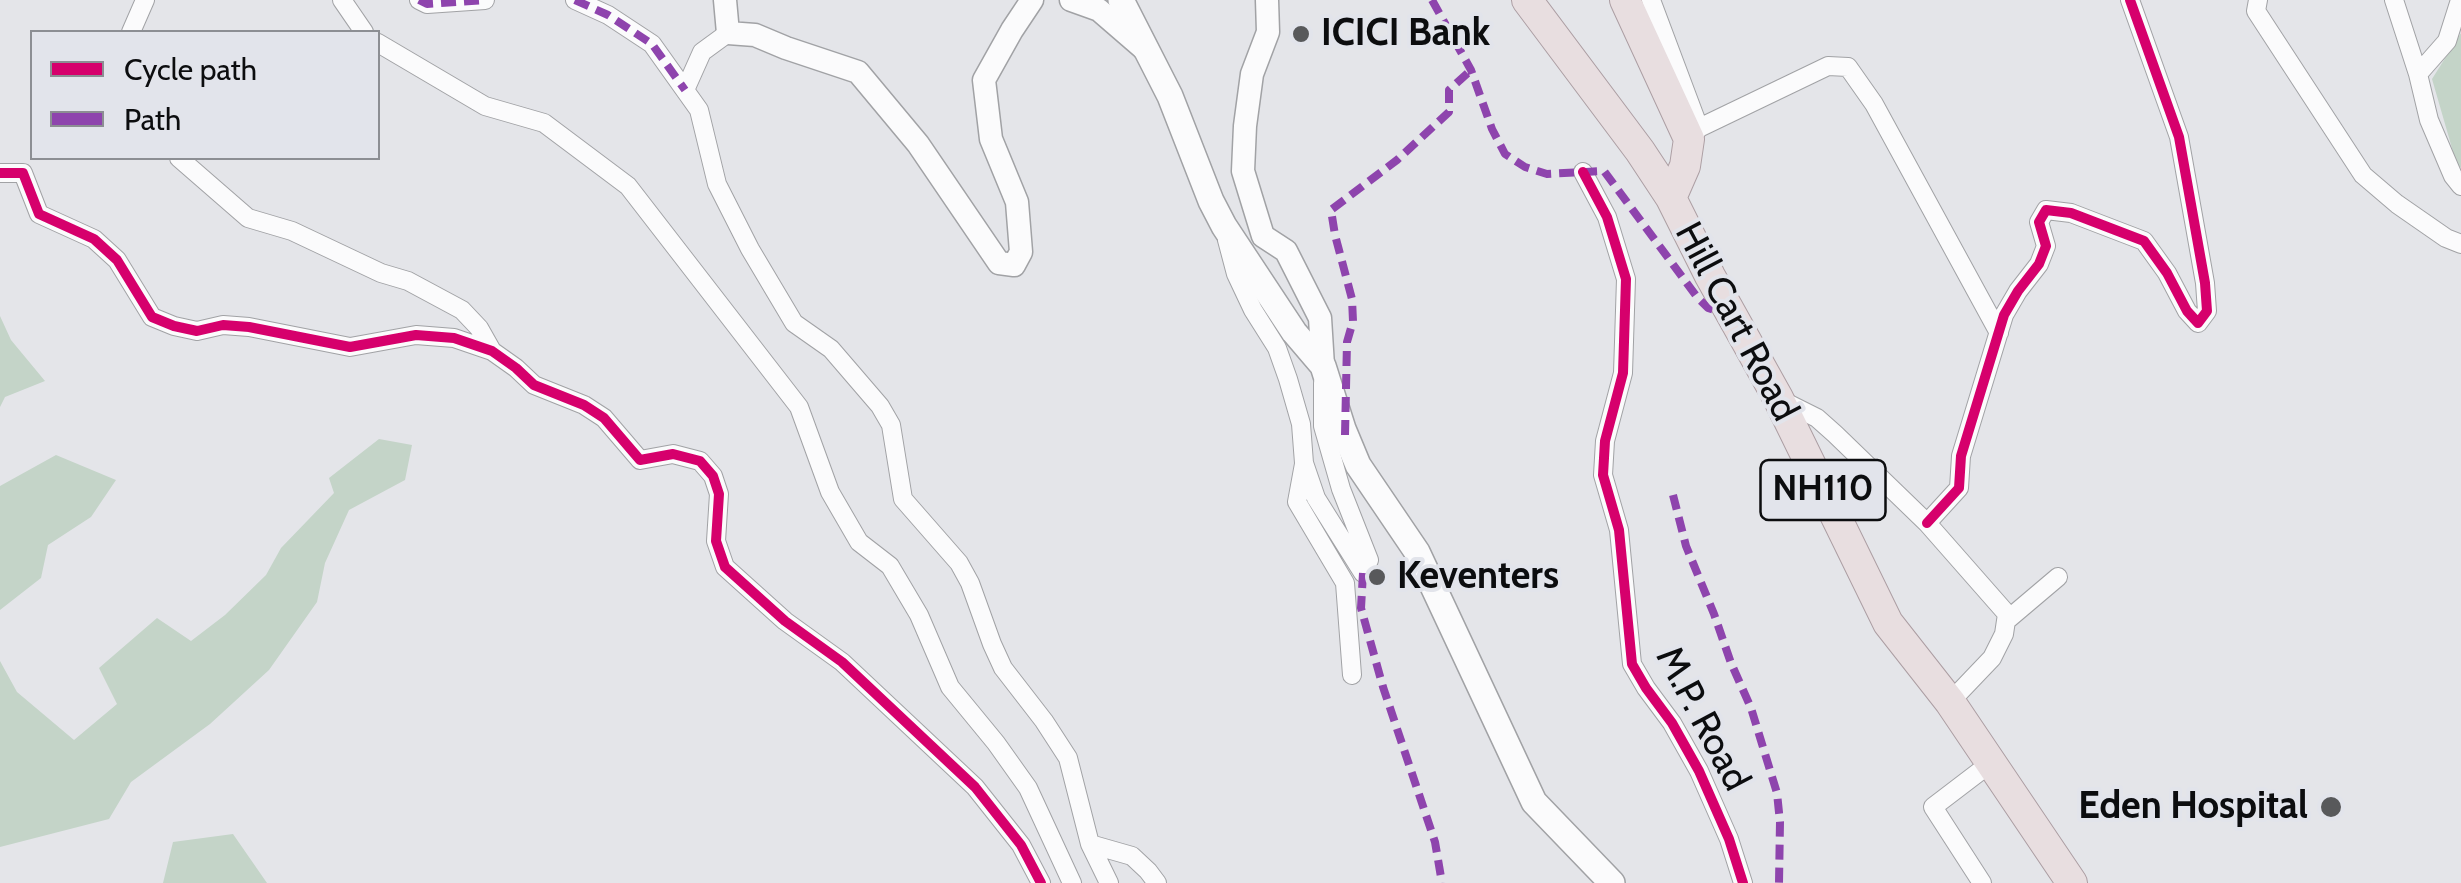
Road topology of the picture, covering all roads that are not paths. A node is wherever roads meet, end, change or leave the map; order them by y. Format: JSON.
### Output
{"nodes":[{"id":1,"x":145,"y":0,"type":"edge"},
{"id":2,"x":342,"y":0,"type":"edge"},
{"id":3,"x":419,"y":0,"type":"edge"},
{"id":4,"x":485,"y":0,"type":"edge"},
{"id":5,"x":575,"y":0,"type":"edge"},
{"id":6,"x":725,"y":0,"type":"edge"},
{"id":7,"x":1032,"y":0,"type":"edge"},
{"id":8,"x":1071,"y":0,"type":"edge"},
{"id":9,"x":1121,"y":0,"type":"edge"},
{"id":10,"x":1267,"y":0,"type":"edge"},
{"id":11,"x":1527,"y":0,"type":"edge"},
{"id":12,"x":1626,"y":0,"type":"edge"},
{"id":13,"x":1652,"y":0,"type":"edge"},
{"id":14,"x":2130,"y":0,"type":"edge"},
{"id":15,"x":2258,"y":0,"type":"edge"},
{"id":16,"x":2394,"y":0,"type":"edge"},
{"id":17,"x":2460,"y":0,"type":"edge"},
{"id":18,"x":132,"y":30,"type":"edge"},
{"id":19,"x":363,"y":30,"type":"edge"},
{"id":20,"x":728,"y":33,"type":"junction"},
{"id":21,"x":380,"y":45,"type":"edge"},
{"id":22,"x":1149,"y":54,"type":"junction"},
{"id":23,"x":2418,"y":74,"type":"junction"},
{"id":24,"x":685,"y":90,"type":"junction"},
{"id":25,"x":1694,"y":133,"type":"junction"},
{"id":26,"x":181,"y":160,"type":"edge"},
{"id":27,"x":1583,"y":172,"type":"dead end"},
{"id":28,"x":0,"y":173,"type":"edge"},
{"id":29,"x":2461,"y":186,"type":"edge"},
{"id":30,"x":1673,"y":201,"type":"junction"},
{"id":31,"x":1224,"y":226,"type":"junction"},
{"id":32,"x":2461,"y":244,"type":"edge"},
{"id":33,"x":1999,"y":334,"type":"junction"},
{"id":34,"x":492,"y":351,"type":"junction"},
{"id":35,"x":1323,"y":366,"type":"junction"},
{"id":36,"x":1778,"y":398,"type":"junction"},
{"id":37,"x":1304,"y":463,"type":"junction"},
{"id":38,"x":1927,"y":524,"type":"junction"},
{"id":39,"x":2058,"y":577,"type":"dead end"},
{"id":40,"x":2006,"y":621,"type":"junction"},
{"id":41,"x":1352,"y":675,"type":"dead end"},
{"id":42,"x":1950,"y":702,"type":"junction"},
{"id":43,"x":1992,"y":762,"type":"junction"},
{"id":44,"x":1090,"y":844,"type":"junction"},
{"id":45,"x":1040,"y":883,"type":"edge"},
{"id":46,"x":1072,"y":883,"type":"edge"},
{"id":47,"x":1109,"y":883,"type":"edge"},
{"id":48,"x":1157,"y":883,"type":"edge"},
{"id":49,"x":1612,"y":883,"type":"edge"},
{"id":50,"x":1743,"y":883,"type":"edge"},
{"id":51,"x":1982,"y":883,"type":"edge"},
{"id":52,"x":2072,"y":883,"type":"edge"}],
"edges":[{"from":1,"to":18,"type":"street"},
{"from":2,"to":19,"type":"street"},
{"from":3,"to":4,"type":"street"},
{"from":5,"to":24,"type":"street"},
{"from":6,"to":20,"type":"street"},
{"from":7,"to":20,"type":"street"},
{"from":8,"to":22,"type":"street"},
{"from":9,"to":22,"type":"main road"},
{"from":10,"to":35,"type":"street"},
{"from":11,"to":30,"type":"highway"},
{"from":12,"to":25,"type":"highway"},
{"from":13,"to":25,"type":"street"},
{"from":14,"to":33,"type":"street"},
{"from":15,"to":32,"type":"street"},
{"from":16,"to":23,"type":"street"},
{"from":17,"to":23,"type":"street"},
{"from":20,"to":24,"type":"street"},
{"from":21,"to":46,"type":"street"},
{"from":22,"to":31,"type":"main road"},
{"from":23,"to":29,"type":"street"},
{"from":24,"to":44,"type":"street"},
{"from":25,"to":30,"type":"highway","name":"Hill Cart Road"},
{"from":25,"to":33,"type":"street"},
{"from":26,"to":34,"type":"street"},
{"from":27,"to":50,"type":"street","name":"M.P. Road"},
{"from":28,"to":34,"type":"street"},
{"from":30,"to":36,"type":"highway","name":"Hill Cart Road","number":"NH110"},
{"from":31,"to":35,"type":"main road"},
{"from":31,"to":37,"type":"street"},
{"from":33,"to":38,"type":"street"},
{"from":34,"to":45,"type":"street"},
{"from":35,"to":37,"type":"street"},
{"from":35,"to":49,"type":"main road"},
{"from":36,"to":38,"type":"street"},
{"from":36,"to":42,"type":"highway","name":"Hill Cart Road","number":"NH110"},
{"from":37,"to":41,"type":"street"},
{"from":38,"to":40,"type":"street"},
{"from":39,"to":40,"type":"street"},
{"from":40,"to":42,"type":"street"},
{"from":42,"to":43,"type":"highway","name":"Hill Cart Road","number":"NH110"},
{"from":43,"to":51,"type":"street"},
{"from":43,"to":52,"type":"highway","name":"Hill Cart Road","number":"NH110"},
{"from":44,"to":47,"type":"street"},
{"from":44,"to":48,"type":"street"}]}
